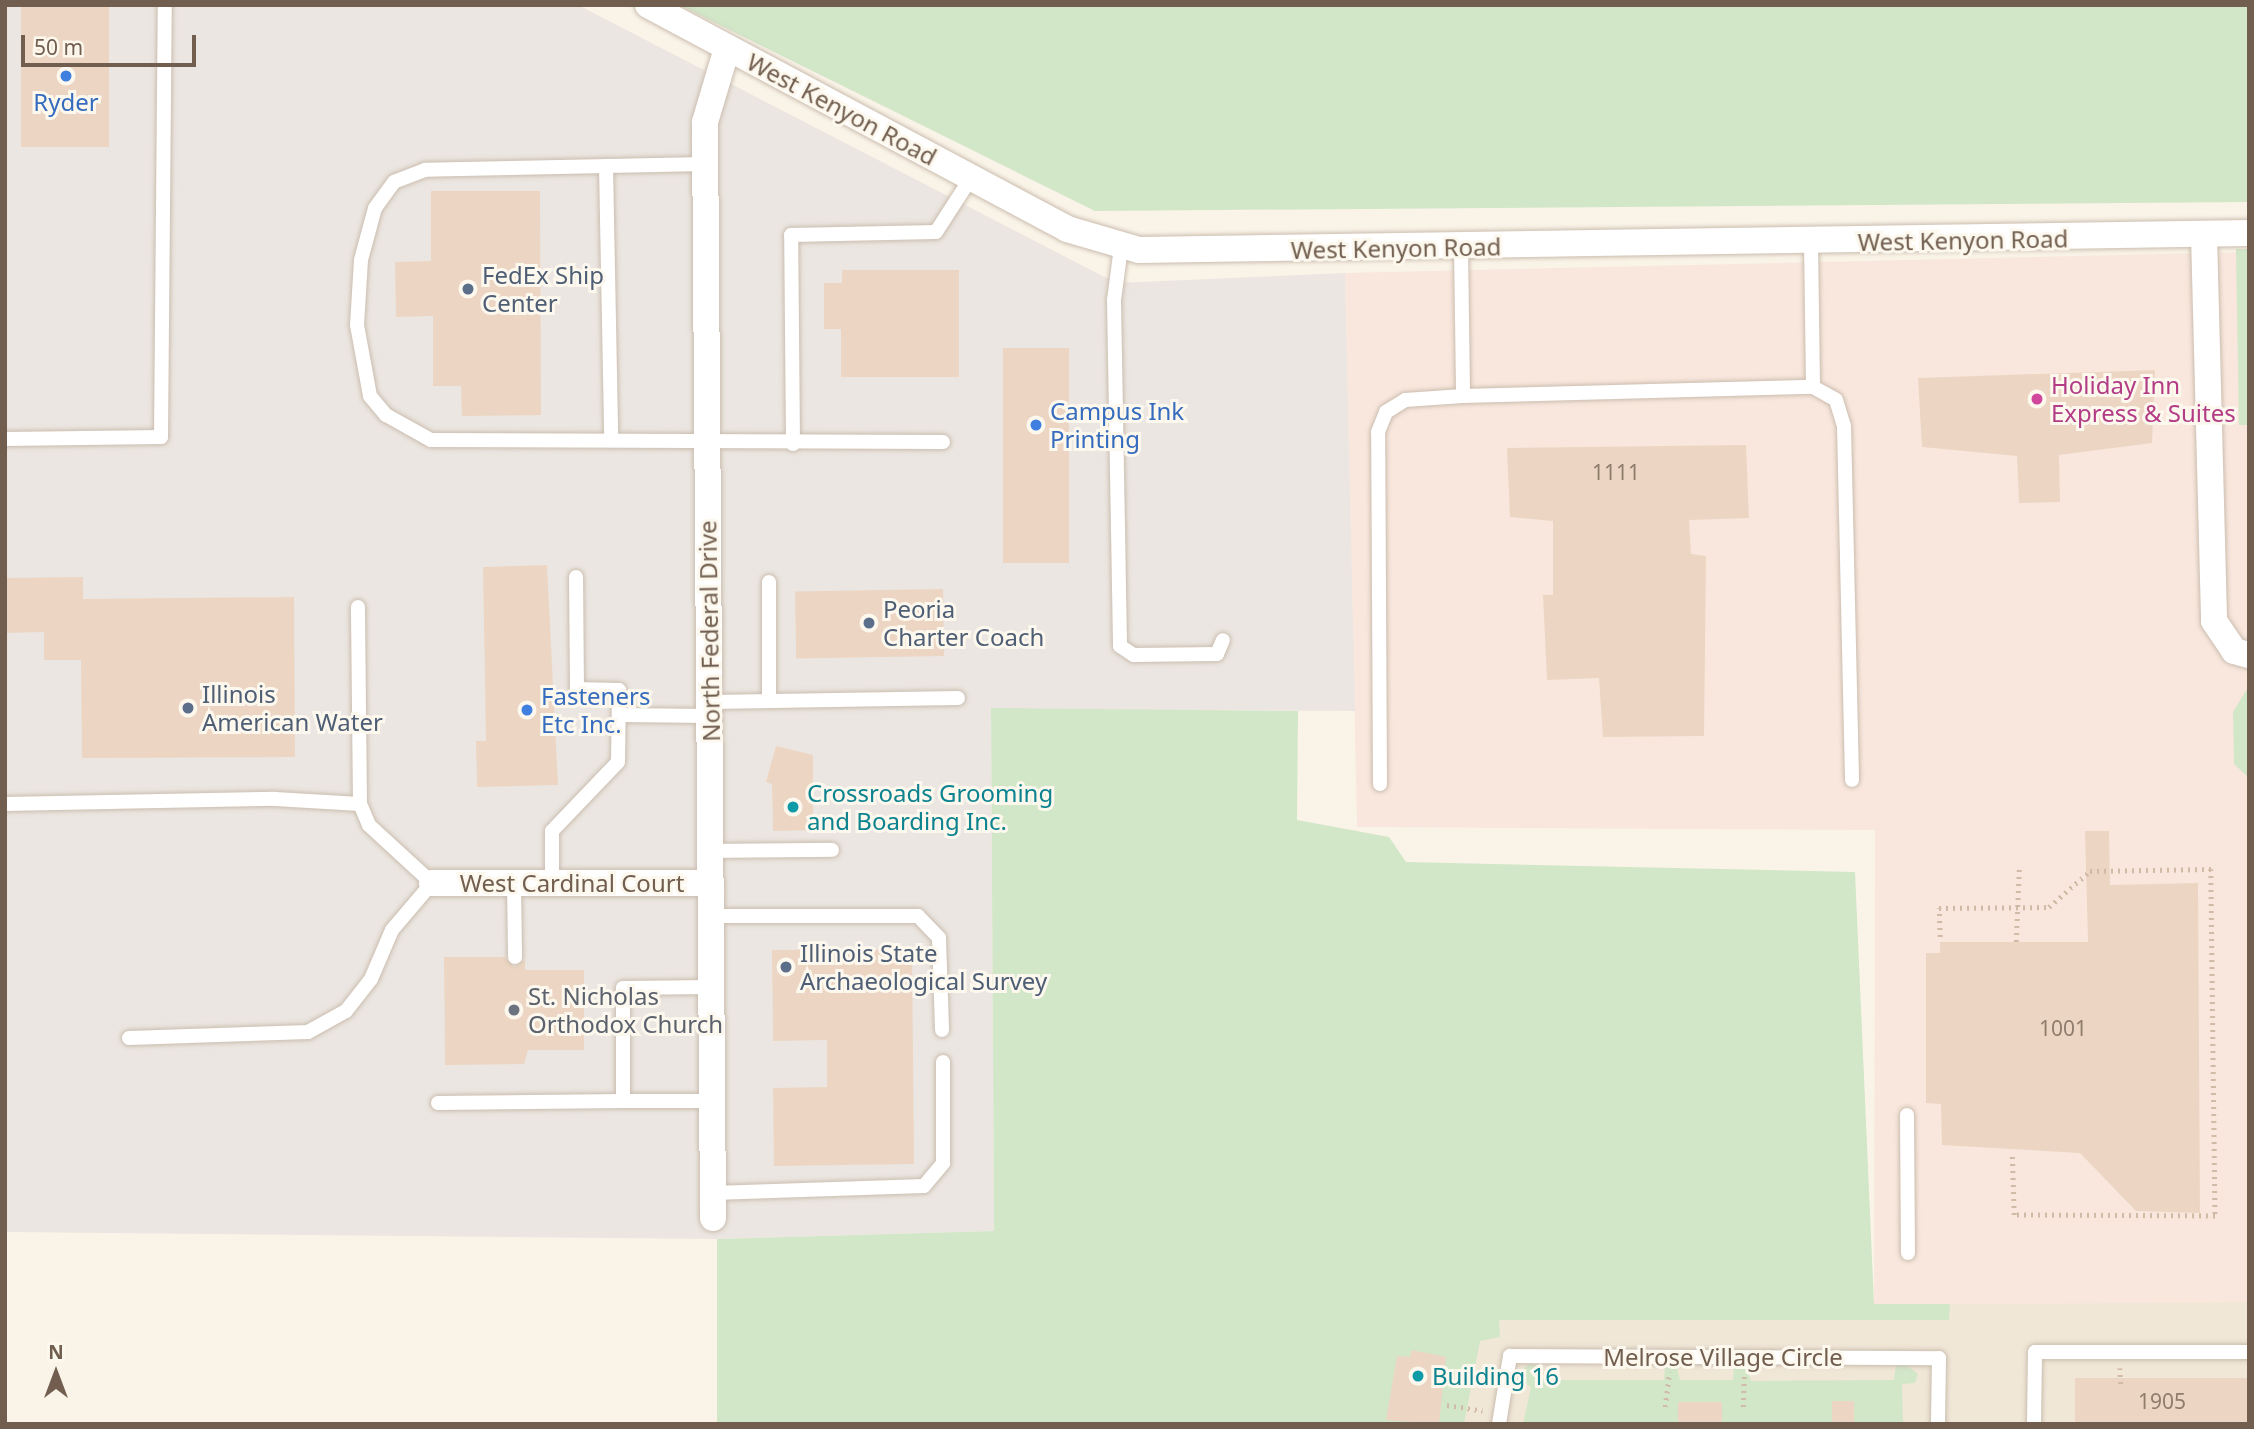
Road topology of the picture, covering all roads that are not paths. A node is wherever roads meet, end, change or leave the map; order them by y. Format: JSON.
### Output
{"nodes":[{"id":1,"x":165,"y":5,"type":"edge"},
{"id":2,"x":648,"y":5,"type":"edge"},
{"id":3,"x":727,"y":48,"type":"junction"},
{"id":4,"x":705,"y":164,"type":"junction"},
{"id":5,"x":606,"y":166,"type":"junction"},
{"id":6,"x":971,"y":178,"type":"junction"},
{"id":7,"x":2249,"y":233,"type":"edge"},
{"id":8,"x":2204,"y":234,"type":"junction"},
{"id":9,"x":1811,"y":242,"type":"junction"},
{"id":10,"x":1121,"y":247,"type":"junction"},
{"id":11,"x":1461,"y":247,"type":"junction"},
{"id":12,"x":1813,"y":387,"type":"junction"},
{"id":13,"x":1463,"y":396,"type":"junction"},
{"id":14,"x":611,"y":437,"type":"junction"},
{"id":15,"x":5,"y":439,"type":"edge"},
{"id":16,"x":943,"y":442,"type":"dead end"},
{"id":17,"x":793,"y":444,"type":"junction"},
{"id":18,"x":707,"y":445,"type":"junction"},
{"id":19,"x":576,"y":577,"type":"dead end"},
{"id":20,"x":769,"y":582,"type":"dead end"},
{"id":21,"x":358,"y":607,"type":"dead end"},
{"id":22,"x":1223,"y":640,"type":"dead end"},
{"id":23,"x":2249,"y":655,"type":"edge"},
{"id":24,"x":958,"y":698,"type":"dead end"},
{"id":25,"x":769,"y":701,"type":"junction"},
{"id":26,"x":710,"y":709,"type":"junction"},
{"id":27,"x":619,"y":715,"type":"junction"},
{"id":28,"x":1852,"y":780,"type":"dead end"},
{"id":29,"x":1380,"y":784,"type":"dead end"},
{"id":30,"x":5,"y":804,"type":"edge"},
{"id":31,"x":360,"y":804,"type":"junction"},
{"id":32,"x":832,"y":849,"type":"dead end"},
{"id":33,"x":710,"y":851,"type":"junction"},
{"id":34,"x":514,"y":882,"type":"junction"},
{"id":35,"x":552,"y":882,"type":"junction"},
{"id":36,"x":432,"y":883,"type":"junction"},
{"id":37,"x":711,"y":883,"type":"junction"},
{"id":38,"x":711,"y":916,"type":"junction"},
{"id":39,"x":515,"y":957,"type":"dead end"},
{"id":40,"x":712,"y":987,"type":"junction"},
{"id":41,"x":942,"y":1030,"type":"dead end"},
{"id":42,"x":129,"y":1038,"type":"dead end"},
{"id":43,"x":943,"y":1062,"type":"dead end"},
{"id":44,"x":623,"y":1101,"type":"junction"},
{"id":45,"x":712,"y":1101,"type":"junction"},
{"id":46,"x":438,"y":1103,"type":"dead end"},
{"id":47,"x":1908,"y":1115,"type":"dead end"},
{"id":48,"x":713,"y":1206,"type":"joint"},
{"id":49,"x":1908,"y":1253,"type":"dead end"},
{"id":50,"x":2249,"y":1352,"type":"edge"},
{"id":51,"x":1499,"y":1419,"type":"edge"},
{"id":52,"x":1938,"y":1424,"type":"edge"},
{"id":53,"x":2034,"y":1424,"type":"edge"}],
"edges":[{"from":1,"to":15,"type":"lane"},
{"from":2,"to":3,"type":"street","name":"West Kenyon Road"},
{"from":3,"to":4,"type":"street","name":"North Federal Drive"},
{"from":3,"to":6,"type":"street","name":"West Kenyon Road"},
{"from":4,"to":5,"type":"lane"},
{"from":4,"to":18,"type":"street","name":"North Federal Drive"},
{"from":5,"to":14,"type":"lane"},
{"from":5,"to":14,"type":"lane"},
{"from":6,"to":10,"type":"street","name":"West Kenyon Road"},
{"from":6,"to":17,"type":"lane"},
{"from":7,"to":8,"type":"street","name":"West Kenyon Road"},
{"from":8,"to":9,"type":"street","name":"West Kenyon Road"},
{"from":8,"to":23,"type":"street"},
{"from":9,"to":11,"type":"street","name":"West Kenyon Road"},
{"from":9,"to":12,"type":"lane"},
{"from":10,"to":11,"type":"street","name":"West Kenyon Road"},
{"from":10,"to":22,"type":"lane"},
{"from":11,"to":13,"type":"lane"},
{"from":12,"to":13,"type":"lane"},
{"from":12,"to":28,"type":"lane"},
{"from":13,"to":29,"type":"lane"},
{"from":14,"to":18,"type":"lane"},
{"from":16,"to":17,"type":"lane"},
{"from":17,"to":18,"type":"lane"},
{"from":18,"to":26,"type":"street","name":"North Federal Drive"},
{"from":19,"to":27,"type":"lane"},
{"from":20,"to":25,"type":"lane"},
{"from":21,"to":31,"type":"lane"},
{"from":24,"to":25,"type":"lane"},
{"from":25,"to":26,"type":"lane"},
{"from":26,"to":27,"type":"lane"},
{"from":26,"to":33,"type":"street","name":"North Federal Drive"},
{"from":27,"to":35,"type":"lane"},
{"from":30,"to":31,"type":"lane"},
{"from":31,"to":36,"type":"lane"},
{"from":32,"to":33,"type":"lane"},
{"from":33,"to":37,"type":"street","name":"North Federal Drive"},
{"from":34,"to":35,"type":"street","name":"West Cardinal Court"},
{"from":34,"to":36,"type":"street","name":"West Cardinal Court"},
{"from":34,"to":39,"type":"lane"},
{"from":35,"to":37,"type":"street","name":"West Cardinal Court"},
{"from":36,"to":42,"type":"lane"},
{"from":37,"to":38,"type":"street","name":"North Federal Drive"},
{"from":38,"to":40,"type":"street","name":"North Federal Drive"},
{"from":38,"to":41,"type":"lane"},
{"from":40,"to":44,"type":"lane"},
{"from":40,"to":45,"type":"street","name":"North Federal Drive"},
{"from":43,"to":48,"type":"lane"},
{"from":44,"to":45,"type":"lane"},
{"from":44,"to":46,"type":"lane"},
{"from":45,"to":48,"type":"street","name":"North Federal Drive"},
{"from":47,"to":49,"type":"lane"},
{"from":50,"to":53,"type":"lane"},
{"from":51,"to":52,"type":"lane","name":"Melrose Village Circle"}]}
